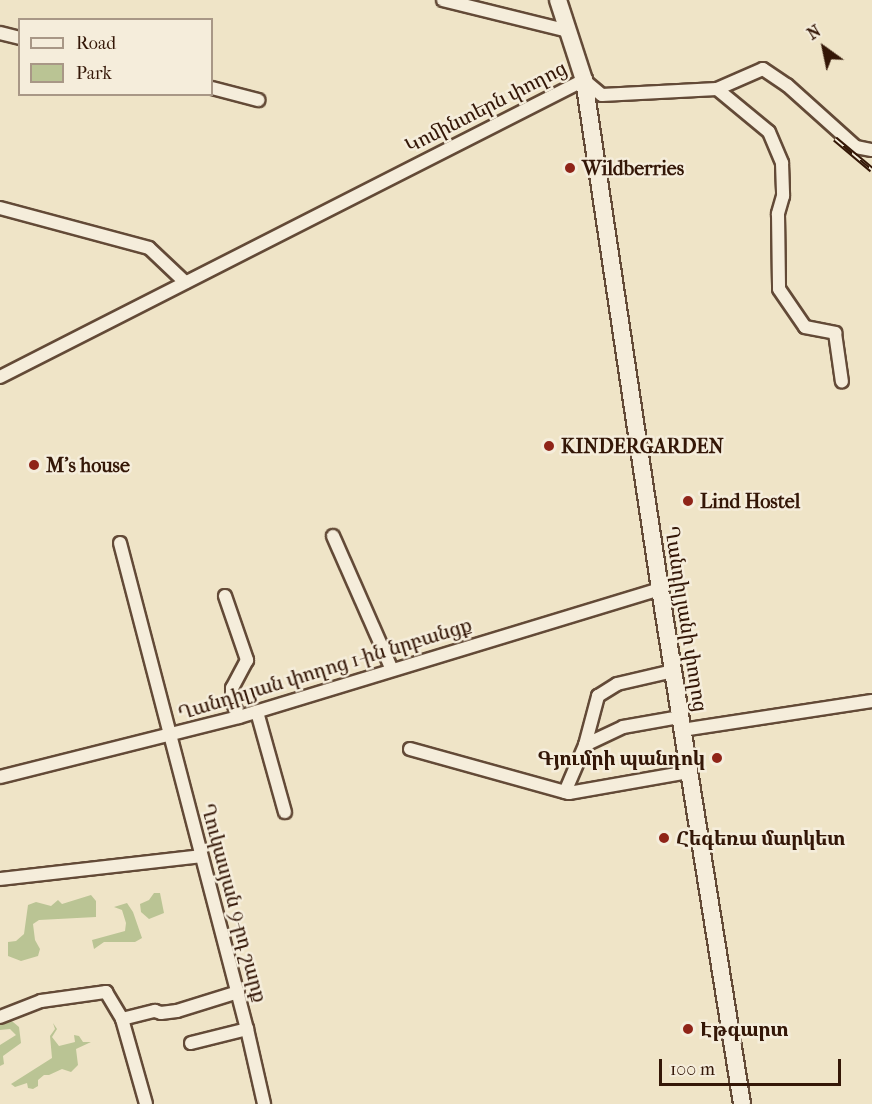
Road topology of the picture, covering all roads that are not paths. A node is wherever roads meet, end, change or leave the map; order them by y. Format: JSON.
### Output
{"nodes":[{"id":1,"x":443,"y":0,"type":"edge"},
{"id":2,"x":558,"y":0,"type":"edge"},
{"id":3,"x":568,"y":31,"type":"junction"},
{"id":4,"x":0,"y":33,"type":"edge"},
{"id":5,"x":18,"y":38,"type":"edge"},
{"id":6,"x":584,"y":80,"type":"junction"},
{"id":7,"x":213,"y":88,"type":"edge"},
{"id":8,"x":717,"y":89,"type":"junction"},
{"id":9,"x":258,"y":100,"type":"dead end"},
{"id":10,"x":872,"y":150,"type":"edge"},
{"id":11,"x":0,"y":208,"type":"edge"},
{"id":12,"x":185,"y":282,"type":"junction"},
{"id":13,"x":0,"y":377,"type":"edge"},
{"id":14,"x":842,"y":382,"type":"dead end"},
{"id":15,"x":333,"y":536,"type":"dead end"},
{"id":16,"x":120,"y":543,"type":"dead end"},
{"id":17,"x":660,"y":589,"type":"junction"},
{"id":18,"x":225,"y":596,"type":"dead end"},
{"id":19,"x":392,"y":670,"type":"junction"},
{"id":20,"x":673,"y":671,"type":"junction"},
{"id":21,"x":872,"y":701,"type":"edge"},
{"id":22,"x":257,"y":712,"type":"junction"},
{"id":23,"x":239,"y":717,"type":"junction"},
{"id":24,"x":681,"y":724,"type":"junction"},
{"id":25,"x":171,"y":737,"type":"junction"},
{"id":26,"x":585,"y":745,"type":"junction"},
{"id":27,"x":410,"y":749,"type":"dead end"},
{"id":28,"x":688,"y":772,"type":"junction"},
{"id":29,"x":0,"y":777,"type":"edge"},
{"id":30,"x":565,"y":792,"type":"junction"},
{"id":31,"x":285,"y":812,"type":"dead end"},
{"id":32,"x":201,"y":856,"type":"junction"},
{"id":33,"x":0,"y":879,"type":"edge"},
{"id":34,"x":238,"y":992,"type":"junction"},
{"id":35,"x":0,"y":1017,"type":"edge"},
{"id":36,"x":122,"y":1019,"type":"junction"},
{"id":37,"x":248,"y":1029,"type":"junction"},
{"id":38,"x":191,"y":1043,"type":"dead end"},
{"id":39,"x":146,"y":1104,"type":"edge"},
{"id":40,"x":264,"y":1104,"type":"edge"},
{"id":41,"x":742,"y":1104,"type":"edge"}],
"edges":[{"from":1,"to":3,"type":"street"},
{"from":2,"to":3,"type":"main road","name":"Ղանդիլյանի փողոց"},
{"from":3,"to":6,"type":"main road","name":"Ղանդիլյանի փողոց"},
{"from":4,"to":5,"type":"street"},
{"from":6,"to":8,"type":"street","name":"Կոմինտերն փողոց"},
{"from":6,"to":12,"type":"street","name":"Կոմինտերն փողոց"},
{"from":6,"to":17,"type":"main road","name":"Ղանդիլյանի փողոց"},
{"from":7,"to":9,"type":"street"},
{"from":8,"to":10,"type":"street"},
{"from":8,"to":14,"type":"street"},
{"from":11,"to":12,"type":"street"},
{"from":12,"to":13,"type":"street","name":"Կոմինտերն փողոց"},
{"from":15,"to":19,"type":"street"},
{"from":16,"to":25,"type":"street","name":"Ղուկասյան 9-րդ շարք"},
{"from":17,"to":19,"type":"street","name":"Ղանդիլյան փողոց 1-ին նրբանցք"},
{"from":17,"to":20,"type":"main road","name":"Ղանդիլյանի փողոց"},
{"from":18,"to":23,"type":"street"},
{"from":19,"to":22,"type":"street","name":"Ղանդիլյան փողոց 1-ին նրբանցք"},
{"from":20,"to":24,"type":"main road","name":"Ղանդիլյանի փողոց"},
{"from":20,"to":26,"type":"street"},
{"from":21,"to":24,"type":"street"},
{"from":22,"to":23,"type":"street","name":"Ղանդիլյան փողոց 1-ին նրբանցք"},
{"from":22,"to":31,"type":"street"},
{"from":23,"to":25,"type":"street","name":"Ղանդիլյան փողոց 1-ին նրբանցք"},
{"from":24,"to":26,"type":"street"},
{"from":24,"to":28,"type":"main road","name":"Ղանդիլյանի փողոց"},
{"from":25,"to":29,"type":"street","name":"Ղանդիլյան փողոց 1-ին նրբանցք"},
{"from":25,"to":32,"type":"street","name":"Ղուկասյան 9-րդ շարք"},
{"from":26,"to":30,"type":"street"},
{"from":27,"to":30,"type":"street"},
{"from":28,"to":30,"type":"street"},
{"from":28,"to":41,"type":"main road","name":"Ղանդիլյանի փողոց"},
{"from":32,"to":33,"type":"street"},
{"from":32,"to":34,"type":"street","name":"Ղուկասյան 9-րդ շարք"},
{"from":34,"to":36,"type":"street"},
{"from":34,"to":37,"type":"street","name":"Ղուկասյան 9-րդ շարք"},
{"from":35,"to":36,"type":"street"},
{"from":36,"to":39,"type":"street"},
{"from":37,"to":38,"type":"street"},
{"from":37,"to":40,"type":"street","name":"Ղուկասյան 9-րդ շարք"}]}
